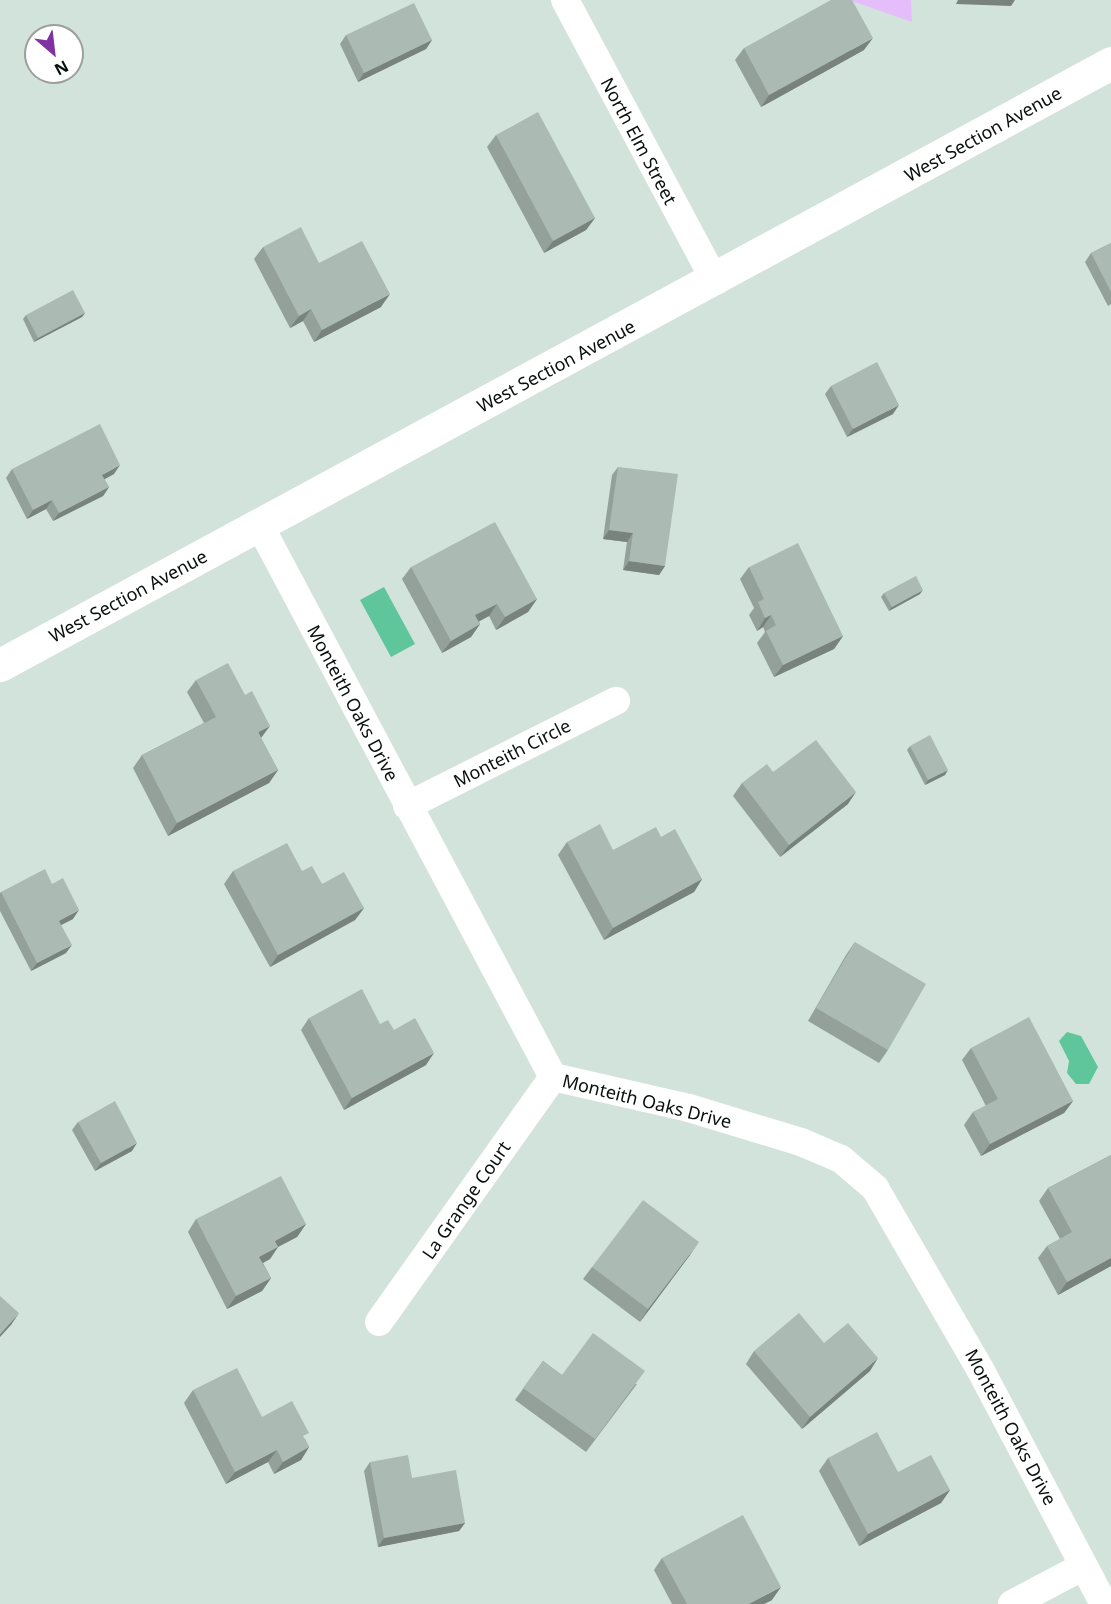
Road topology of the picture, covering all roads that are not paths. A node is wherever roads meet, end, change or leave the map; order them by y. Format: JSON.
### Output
{"nodes":[{"id":1,"x":565,"y":0,"type":"edge"},
{"id":2,"x":1111,"y":63,"type":"edge"},
{"id":3,"x":715,"y":281,"type":"junction"},
{"id":4,"x":260,"y":526,"type":"junction"},
{"id":5,"x":0,"y":665,"type":"edge"},
{"id":6,"x":616,"y":701,"type":"dead end"},
{"id":7,"x":407,"y":806,"type":"junction"},
{"id":8,"x":553,"y":1077,"type":"junction"},
{"id":9,"x":379,"y":1322,"type":"dead end"},
{"id":10,"x":1084,"y":1566,"type":"junction"},
{"id":11,"x":1012,"y":1604,"type":"edge"},
{"id":12,"x":1104,"y":1604,"type":"edge"}],
"edges":[{"from":1,"to":3,"type":"street","name":"North Elm Street"},
{"from":2,"to":3,"type":"street","name":"West Section Avenue"},
{"from":3,"to":4,"type":"street","name":"West Section Avenue"},
{"from":4,"to":5,"type":"street","name":"West Section Avenue"},
{"from":4,"to":7,"type":"street","name":"Monteith Oaks Drive"},
{"from":6,"to":7,"type":"street","name":"Monteith Circle"},
{"from":7,"to":8,"type":"street","name":"Monteith Oaks Drive"},
{"from":8,"to":9,"type":"street","name":"La Grange Court"},
{"from":8,"to":10,"type":"street","name":"Monteith Oaks Drive"},
{"from":10,"to":11,"type":"street"},
{"from":10,"to":12,"type":"street","name":"Monteith Oaks Drive"}]}
